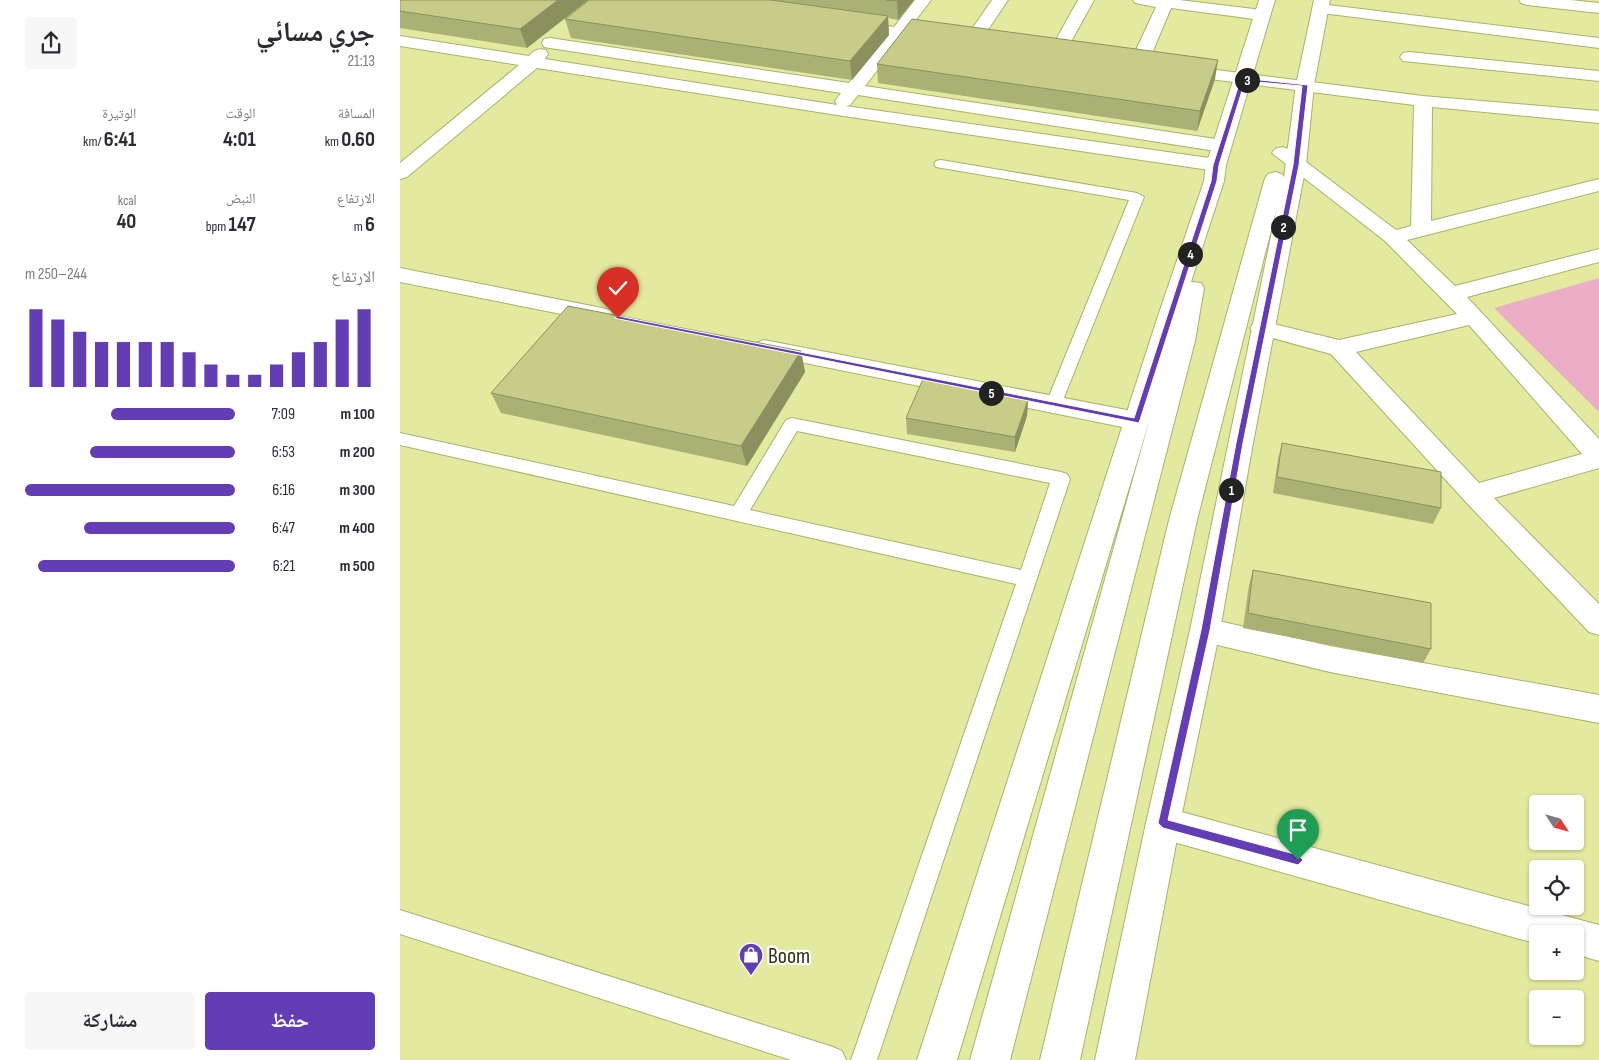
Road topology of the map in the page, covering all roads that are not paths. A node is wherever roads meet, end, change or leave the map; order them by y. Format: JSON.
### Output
{"nodes":[{"id":1,"x":923,"y":0,"type":"edge"},
{"id":2,"x":1000,"y":0,"type":"edge"},
{"id":3,"x":1086,"y":0,"type":"edge"},
{"id":4,"x":1142,"y":0,"type":"edge"},
{"id":5,"x":1527,"y":0,"type":"edge"},
{"id":6,"x":1165,"y":3,"type":"junction"},
{"id":7,"x":1321,"y":5,"type":"edge"},
{"id":8,"x":1264,"y":8,"type":"edge"},
{"id":9,"x":1599,"y":8,"type":"edge"},
{"id":10,"x":1413,"y":14,"type":"junction"},
{"id":11,"x":840,"y":24,"type":"edge"},
{"id":12,"x":566,"y":30,"type":"edge"},
{"id":13,"x":898,"y":32,"type":"junction"},
{"id":14,"x":400,"y":41,"type":"edge"},
{"id":15,"x":550,"y":42,"type":"junction"},
{"id":16,"x":971,"y":42,"type":"junction"},
{"id":17,"x":990,"y":44,"type":"edge"},
{"id":18,"x":1599,"y":44,"type":"edge"},
{"id":19,"x":1037,"y":51,"type":"edge"},
{"id":20,"x":1056,"y":54,"type":"junction"},
{"id":21,"x":1074,"y":56,"type":"edge"},
{"id":22,"x":1120,"y":62,"type":"edge"},
{"id":23,"x":532,"y":63,"type":"junction"},
{"id":24,"x":1138,"y":65,"type":"junction"},
{"id":25,"x":1599,"y":76,"type":"edge"},
{"id":26,"x":1243,"y":79,"type":"junction"},
{"id":27,"x":1410,"y":82,"type":"junction"},
{"id":28,"x":854,"y":89,"type":"junction"},
{"id":29,"x":1304,"y":92,"type":"junction"},
{"id":30,"x":837,"y":110,"type":"junction"},
{"id":31,"x":1599,"y":117,"type":"edge"},
{"id":32,"x":1289,"y":159,"type":"junction"},
{"id":33,"x":941,"y":164,"type":"dead end"},
{"id":34,"x":1217,"y":164,"type":"junction"},
{"id":35,"x":400,"y":173,"type":"edge"},
{"id":36,"x":1599,"y":185,"type":"edge"},
{"id":37,"x":1420,"y":230,"type":"junction"},
{"id":38,"x":1392,"y":237,"type":"junction"},
{"id":39,"x":1599,"y":255,"type":"edge"},
{"id":40,"x":400,"y":275,"type":"edge"},
{"id":41,"x":1452,"y":294,"type":"junction"},
{"id":42,"x":1474,"y":317,"type":"junction"},
{"id":43,"x":624,"y":320,"type":"edge"},
{"id":44,"x":1262,"y":328,"type":"junction"},
{"id":45,"x":741,"y":343,"type":"edge"},
{"id":46,"x":1339,"y":348,"type":"junction"},
{"id":47,"x":1053,"y":406,"type":"junction"},
{"id":48,"x":1137,"y":421,"type":"junction"},
{"id":49,"x":400,"y":439,"type":"edge"},
{"id":50,"x":1599,"y":458,"type":"edge"},
{"id":51,"x":1474,"y":494,"type":"junction"},
{"id":52,"x":738,"y":515,"type":"junction"},
{"id":53,"x":1027,"y":580,"type":"junction"},
{"id":54,"x":1599,"y":623,"type":"edge"},
{"id":55,"x":1205,"y":630,"type":"junction"},
{"id":56,"x":1599,"y":709,"type":"edge"},
{"id":57,"x":1163,"y":823,"type":"junction"},
{"id":58,"x":400,"y":922,"type":"edge"},
{"id":59,"x":1534,"y":925,"type":"edge"},
{"id":60,"x":1584,"y":938,"type":"edge"},
{"id":61,"x":1599,"y":942,"type":"edge"},
{"id":62,"x":833,"y":1060,"type":"edge"},
{"id":63,"x":864,"y":1060,"type":"edge"},
{"id":64,"x":937,"y":1060,"type":"edge"},
{"id":65,"x":990,"y":1060,"type":"edge"},
{"id":66,"x":1060,"y":1060,"type":"edge"},
{"id":67,"x":1116,"y":1060,"type":"edge"}],
"edges":[{"from":1,"to":13,"type":"street"},
{"from":2,"to":16,"type":"street"},
{"from":3,"to":20,"type":"street"},
{"from":4,"to":6,"type":"street"},
{"from":5,"to":9,"type":"street"},
{"from":6,"to":8,"type":"street"},
{"from":6,"to":24,"type":"street"},
{"from":7,"to":10,"type":"street"},
{"from":7,"to":29,"type":"street"},
{"from":8,"to":26,"type":"street"},
{"from":10,"to":18,"type":"street"},
{"from":10,"to":27,"type":"street"},
{"from":11,"to":13,"type":"street"},
{"from":12,"to":15,"type":"street"},
{"from":13,"to":16,"type":"street"},
{"from":13,"to":28,"type":"street"},
{"from":14,"to":23,"type":"street"},
{"from":15,"to":23,"type":"street"},
{"from":15,"to":28,"type":"street"},
{"from":16,"to":17,"type":"street"},
{"from":19,"to":20,"type":"street"},
{"from":20,"to":21,"type":"street"},
{"from":22,"to":24,"type":"street"},
{"from":23,"to":30,"type":"street"},
{"from":23,"to":35,"type":"street"},
{"from":24,"to":26,"type":"street"},
{"from":25,"to":27,"type":"street"},
{"from":26,"to":29,"type":"street"},
{"from":26,"to":34,"type":"street"},
{"from":27,"to":29,"type":"street"},
{"from":27,"to":31,"type":"street"},
{"from":27,"to":37,"type":"street"},
{"from":28,"to":30,"type":"street"},
{"from":28,"to":34,"type":"street"},
{"from":29,"to":32,"type":"street"},
{"from":30,"to":34,"type":"street"},
{"from":32,"to":38,"type":"street"},
{"from":32,"to":44,"type":"street"},
{"from":32,"to":66,"type":"street"},
{"from":33,"to":47,"type":"lane"},
{"from":34,"to":48,"type":"street"},
{"from":34,"to":65,"type":"street"},
{"from":36,"to":37,"type":"street"},
{"from":37,"to":38,"type":"street"},
{"from":38,"to":41,"type":"street"},
{"from":39,"to":41,"type":"street"},
{"from":40,"to":43,"type":"street"},
{"from":41,"to":42,"type":"street"},
{"from":42,"to":46,"type":"street"},
{"from":42,"to":50,"type":"street"},
{"from":44,"to":46,"type":"street"},
{"from":44,"to":55,"type":"street"},
{"from":45,"to":47,"type":"street"},
{"from":46,"to":51,"type":"street"},
{"from":47,"to":48,"type":"street"},
{"from":48,"to":64,"type":"street"},
{"from":49,"to":52,"type":"lane"},
{"from":50,"to":51,"type":"street"},
{"from":51,"to":54,"type":"street"},
{"from":52,"to":53,"type":"lane"},
{"from":52,"to":53,"type":"lane"},
{"from":53,"to":63,"type":"lane"},
{"from":55,"to":56,"type":"street"},
{"from":55,"to":57,"type":"street"},
{"from":57,"to":59,"type":"street"},
{"from":57,"to":67,"type":"street"},
{"from":58,"to":62,"type":"lane"},
{"from":60,"to":61,"type":"street"}]}
